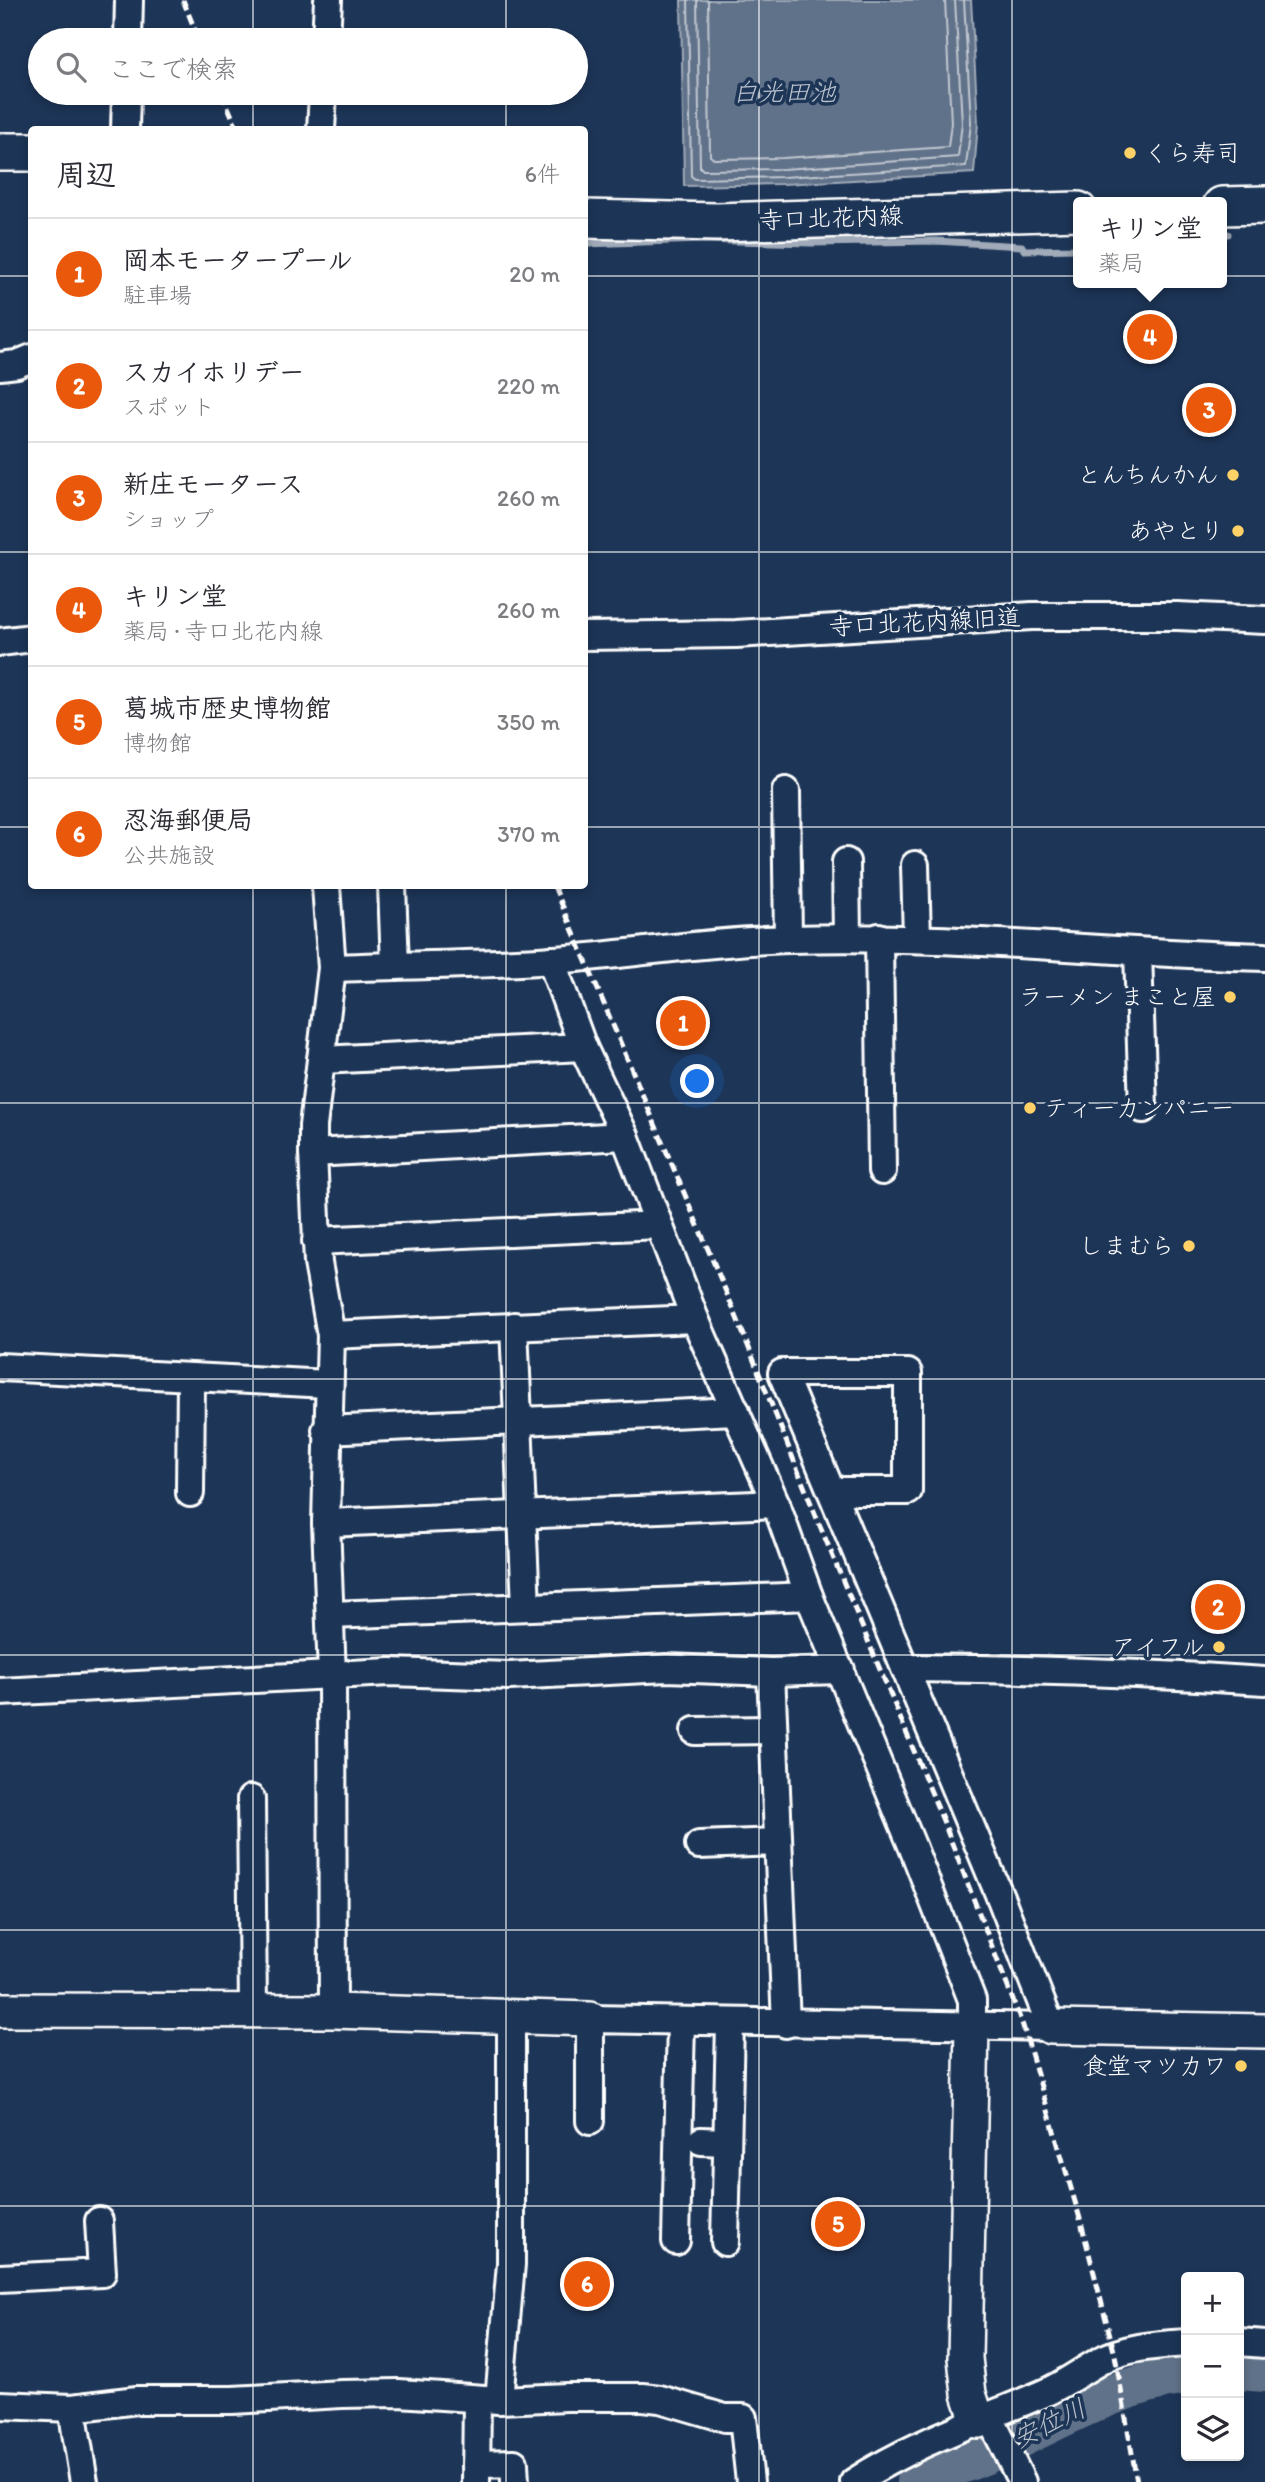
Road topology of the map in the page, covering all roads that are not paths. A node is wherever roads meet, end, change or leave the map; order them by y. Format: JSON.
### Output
{"nodes":[{"id":1,"x":129,"y":0,"type":"edge"},
{"id":2,"x":328,"y":0,"type":"edge"},
{"id":3,"x":128,"y":28,"type":"edge"},
{"id":4,"x":327,"y":28,"type":"edge"},
{"id":5,"x":126,"y":105,"type":"edge"},
{"id":6,"x":322,"y":105,"type":"edge"},
{"id":7,"x":125,"y":126,"type":"edge"},
{"id":8,"x":321,"y":126,"type":"edge"},
{"id":9,"x":0,"y":152,"type":"edge"},
{"id":10,"x":28,"y":152,"type":"edge"},
{"id":11,"x":1265,"y":205,"type":"edge"},
{"id":12,"x":1227,"y":206,"type":"edge"},
{"id":13,"x":1073,"y":211,"type":"edge"},
{"id":14,"x":588,"y":219,"type":"edge"},
{"id":15,"x":28,"y":360,"type":"edge"},
{"id":16,"x":0,"y":366,"type":"edge"},
{"id":17,"x":1265,"y":620,"type":"edge"},
{"id":18,"x":588,"y":636,"type":"edge"},
{"id":19,"x":28,"y":638,"type":"edge"},
{"id":20,"x":0,"y":642,"type":"edge"},
{"id":21,"x":786,"y":791,"type":"dead end"},
{"id":22,"x":846,"y":862,"type":"dead end"},
{"id":23,"x":915,"y":865,"type":"dead end"},
{"id":24,"x":326,"y":889,"type":"edge"},
{"id":25,"x":392,"y":889,"type":"edge"},
{"id":26,"x":879,"y":937,"type":"junction"},
{"id":27,"x":847,"y":938,"type":"junction"},
{"id":28,"x":788,"y":939,"type":"junction"},
{"id":29,"x":916,"y":939,"type":"junction"},
{"id":30,"x":1138,"y":952,"type":"junction"},
{"id":31,"x":1265,"y":957,"type":"edge"},
{"id":32,"x":551,"y":960,"type":"junction"},
{"id":33,"x":395,"y":966,"type":"junction"},
{"id":34,"x":332,"y":968,"type":"junction"},
{"id":35,"x":583,"y":1047,"type":"junction"},
{"id":36,"x":321,"y":1060,"type":"junction"},
{"id":37,"x":1143,"y":1109,"type":"dead end"},
{"id":38,"x":625,"y":1136,"type":"junction"},
{"id":39,"x":313,"y":1153,"type":"junction"},
{"id":40,"x":882,"y":1171,"type":"dead end"},
{"id":41,"x":659,"y":1225,"type":"junction"},
{"id":42,"x":316,"y":1241,"type":"junction"},
{"id":43,"x":695,"y":1319,"type":"junction"},
{"id":44,"x":514,"y":1326,"type":"junction"},
{"id":45,"x":331,"y":1335,"type":"junction"},
{"id":46,"x":0,"y":1367,"type":"edge"},
{"id":47,"x":191,"y":1377,"type":"junction"},
{"id":48,"x":328,"y":1384,"type":"junction"},
{"id":49,"x":736,"y":1411,"type":"junction"},
{"id":50,"x":518,"y":1422,"type":"junction"},
{"id":51,"x":326,"y":1430,"type":"junction"},
{"id":52,"x":831,"y":1491,"type":"junction"},
{"id":53,"x":190,"y":1493,"type":"dead end"},
{"id":54,"x":776,"y":1504,"type":"junction"},
{"id":55,"x":523,"y":1515,"type":"junction"},
{"id":56,"x":326,"y":1523,"type":"junction"},
{"id":57,"x":809,"y":1596,"type":"junction"},
{"id":58,"x":526,"y":1607,"type":"junction"},
{"id":59,"x":331,"y":1615,"type":"junction"},
{"id":60,"x":905,"y":1668,"type":"junction"},
{"id":61,"x":841,"y":1670,"type":"junction"},
{"id":62,"x":771,"y":1672,"type":"junction"},
{"id":63,"x":332,"y":1675,"type":"junction"},
{"id":64,"x":1265,"y":1681,"type":"edge"},
{"id":65,"x":0,"y":1692,"type":"edge"},
{"id":66,"x":773,"y":1730,"type":"junction"},
{"id":67,"x":695,"y":1731,"type":"dead end"},
{"id":68,"x":251,"y":1799,"type":"dead end"},
{"id":69,"x":778,"y":1842,"type":"junction"},
{"id":70,"x":699,"y":1844,"type":"dead end"},
{"id":71,"x":0,"y":2010,"type":"edge"},
{"id":72,"x":253,"y":2011,"type":"junction"},
{"id":73,"x":333,"y":2011,"type":"junction"},
{"id":74,"x":511,"y":2017,"type":"junction"},
{"id":75,"x":590,"y":2019,"type":"junction"},
{"id":76,"x":681,"y":2021,"type":"junction"},
{"id":77,"x":730,"y":2023,"type":"junction"},
{"id":78,"x":786,"y":2024,"type":"junction"},
{"id":79,"x":972,"y":2026,"type":"junction"},
{"id":80,"x":1051,"y":2027,"type":"junction"},
{"id":81,"x":1265,"y":2031,"type":"edge"},
{"id":82,"x":590,"y":2121,"type":"dead end"},
{"id":83,"x":99,"y":2221,"type":"dead end"},
{"id":84,"x":732,"y":2230,"type":"dead end"},
{"id":85,"x":676,"y":2241,"type":"dead end"},
{"id":86,"x":0,"y":2278,"type":"edge"},
{"id":87,"x":1244,"y":2342,"type":"edge"},
{"id":88,"x":1181,"y":2343,"type":"edge"},
{"id":89,"x":1265,"y":2344,"type":"edge"},
{"id":90,"x":488,"y":2400,"type":"junction"},
{"id":91,"x":0,"y":2405,"type":"edge"},
{"id":92,"x":72,"y":2407,"type":"junction"},
{"id":93,"x":987,"y":2421,"type":"junction"},
{"id":94,"x":1018,"y":2472,"type":"edge"},
{"id":95,"x":476,"y":2473,"type":"edge"},
{"id":96,"x":84,"y":2482,"type":"edge"},
{"id":97,"x":515,"y":2482,"type":"edge"},
{"id":98,"x":750,"y":2482,"type":"edge"},
{"id":99,"x":854,"y":2482,"type":"edge"}],
"edges":[{"from":1,"to":3,"type":"street"},
{"from":2,"to":4,"type":"street"},
{"from":5,"to":7,"type":"street"},
{"from":6,"to":8,"type":"street"},
{"from":9,"to":10,"type":"main road"},
{"from":11,"to":12,"type":"main road"},
{"from":13,"to":14,"type":"main road","name":"寺口北花内線"},
{"from":15,"to":16,"type":"street"},
{"from":17,"to":18,"type":"street","name":"寺口北花内線旧道"},
{"from":19,"to":20,"type":"street"},
{"from":21,"to":28,"type":"street"},
{"from":22,"to":27,"type":"street"},
{"from":23,"to":29,"type":"street"},
{"from":24,"to":34,"type":"street"},
{"from":25,"to":33,"type":"street"},
{"from":26,"to":27,"type":"street"},
{"from":26,"to":29,"type":"street"},
{"from":26,"to":40,"type":"street"},
{"from":27,"to":28,"type":"street"},
{"from":28,"to":32,"type":"street"},
{"from":29,"to":30,"type":"street"},
{"from":30,"to":31,"type":"street"},
{"from":30,"to":37,"type":"street"},
{"from":32,"to":33,"type":"street"},
{"from":32,"to":35,"type":"street"},
{"from":33,"to":34,"type":"street"},
{"from":34,"to":36,"type":"street"},
{"from":35,"to":36,"type":"street"},
{"from":35,"to":38,"type":"street"},
{"from":36,"to":39,"type":"street"},
{"from":38,"to":39,"type":"street"},
{"from":38,"to":41,"type":"street"},
{"from":39,"to":42,"type":"street"},
{"from":41,"to":42,"type":"street"},
{"from":41,"to":43,"type":"street"},
{"from":42,"to":45,"type":"street"},
{"from":43,"to":44,"type":"street"},
{"from":43,"to":49,"type":"street"},
{"from":44,"to":45,"type":"street"},
{"from":44,"to":50,"type":"street"},
{"from":45,"to":48,"type":"street"},
{"from":46,"to":47,"type":"street"},
{"from":47,"to":48,"type":"street"},
{"from":47,"to":53,"type":"street"},
{"from":48,"to":51,"type":"street"},
{"from":49,"to":50,"type":"street"},
{"from":49,"to":54,"type":"street"},
{"from":50,"to":51,"type":"street"},
{"from":50,"to":55,"type":"street"},
{"from":51,"to":56,"type":"street"},
{"from":52,"to":52,"type":"street"},
{"from":52,"to":60,"type":"street"},
{"from":54,"to":55,"type":"street"},
{"from":54,"to":57,"type":"street"},
{"from":55,"to":56,"type":"street"},
{"from":55,"to":58,"type":"street"},
{"from":56,"to":59,"type":"street"},
{"from":57,"to":58,"type":"street"},
{"from":57,"to":61,"type":"street"},
{"from":58,"to":59,"type":"street"},
{"from":59,"to":63,"type":"street"},
{"from":60,"to":64,"type":"street"},
{"from":60,"to":80,"type":"street"},
{"from":61,"to":62,"type":"street"},
{"from":61,"to":79,"type":"street"},
{"from":62,"to":63,"type":"street"},
{"from":62,"to":66,"type":"street"},
{"from":63,"to":65,"type":"street"},
{"from":63,"to":73,"type":"street"},
{"from":66,"to":67,"type":"street"},
{"from":66,"to":69,"type":"street"},
{"from":68,"to":72,"type":"street"},
{"from":69,"to":70,"type":"street"},
{"from":69,"to":78,"type":"street"},
{"from":71,"to":72,"type":"street"},
{"from":72,"to":73,"type":"street"},
{"from":73,"to":74,"type":"street"},
{"from":74,"to":75,"type":"street"},
{"from":74,"to":90,"type":"street"},
{"from":75,"to":76,"type":"street"},
{"from":75,"to":82,"type":"street"},
{"from":76,"to":77,"type":"street"},
{"from":76,"to":85,"type":"street"},
{"from":77,"to":78,"type":"street"},
{"from":77,"to":84,"type":"street"},
{"from":78,"to":79,"type":"street"},
{"from":79,"to":80,"type":"street"},
{"from":79,"to":93,"type":"street"},
{"from":80,"to":81,"type":"street"},
{"from":83,"to":86,"type":"street"},
{"from":87,"to":89,"type":"street"},
{"from":88,"to":93,"type":"street"},
{"from":90,"to":92,"type":"street"},
{"from":90,"to":95,"type":"street"},
{"from":90,"to":98,"type":"street"},
{"from":91,"to":92,"type":"street"},
{"from":92,"to":96,"type":"street"},
{"from":93,"to":94,"type":"street"},
{"from":93,"to":99,"type":"street"},
{"from":95,"to":97,"type":"street"}]}
